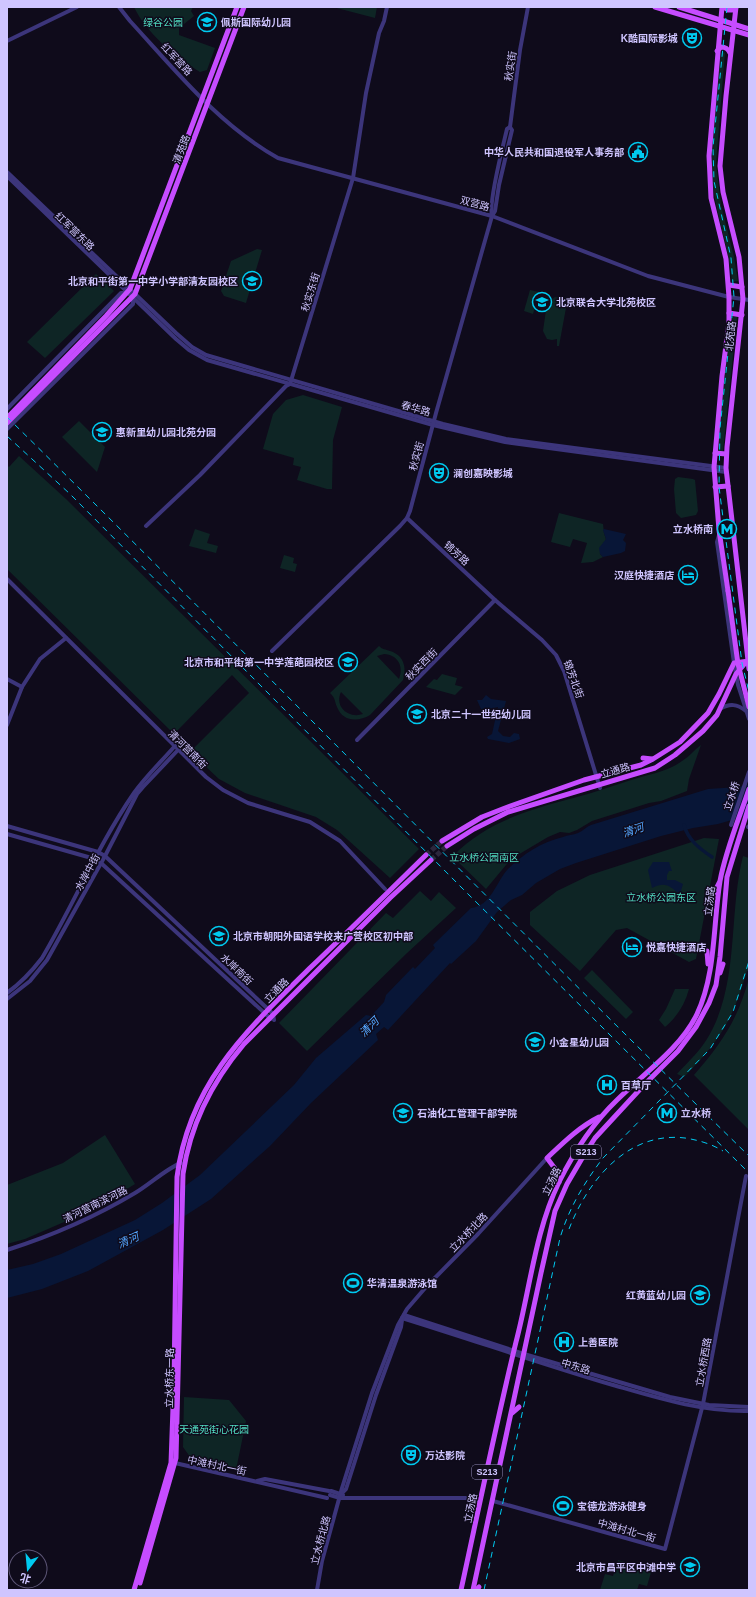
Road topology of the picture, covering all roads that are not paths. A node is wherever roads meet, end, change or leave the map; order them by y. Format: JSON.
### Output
{"nodes":[{"id":1,"x":76,"y":7,"type":"edge"},
{"id":2,"x":119,"y":7,"type":"edge"},
{"id":3,"x":237,"y":7,"type":"edge"},
{"id":4,"x":244,"y":7,"type":"edge"},
{"id":5,"x":387,"y":7,"type":"edge"},
{"id":6,"x":528,"y":7,"type":"edge"},
{"id":7,"x":655,"y":7,"type":"edge"},
{"id":8,"x":679,"y":7,"type":"edge"},
{"id":9,"x":723,"y":7,"type":"edge"},
{"id":10,"x":736,"y":7,"type":"edge"},
{"id":11,"x":707,"y":16,"type":"junction"},
{"id":12,"x":720,"y":20,"type":"junction"},
{"id":13,"x":705,"y":22,"type":"junction"},
{"id":14,"x":719,"y":27,"type":"junction"},
{"id":15,"x":733,"y":27,"type":"junction"},
{"id":16,"x":748,"y":32,"type":"edge"},
{"id":17,"x":7,"y":41,"type":"edge"},
{"id":18,"x":717,"y":51,"type":"junction"},
{"id":19,"x":730,"y":53,"type":"junction"},
{"id":20,"x":203,"y":98,"type":"junction"},
{"id":21,"x":208,"y":104,"type":"junction"},
{"id":22,"x":7,"y":172,"type":"edge"},
{"id":23,"x":7,"y":176,"type":"edge"},
{"id":24,"x":353,"y":178,"type":"junction"},
{"id":25,"x":492,"y":216,"type":"junction"},
{"id":26,"x":729,"y":285,"type":"junction"},
{"id":27,"x":742,"y":287,"type":"junction"},
{"id":28,"x":129,"y":291,"type":"junction"},
{"id":29,"x":134,"y":296,"type":"junction"},
{"id":30,"x":729,"y":297,"type":"junction"},
{"id":31,"x":746,"y":299,"type":"edge"},
{"id":32,"x":729,"y":313,"type":"junction"},
{"id":33,"x":742,"y":315,"type":"junction"},
{"id":34,"x":106,"y":316,"type":"junction"},
{"id":35,"x":106,"y":324,"type":"junction"},
{"id":36,"x":88,"y":326,"type":"junction"},
{"id":37,"x":102,"y":333,"type":"junction"},
{"id":38,"x":291,"y":382,"type":"junction"},
{"id":39,"x":7,"y":409,"type":"edge"},
{"id":40,"x":7,"y":418,"type":"edge"},
{"id":41,"x":7,"y":423,"type":"edge"},
{"id":42,"x":434,"y":423,"type":"junction"},
{"id":43,"x":7,"y":429,"type":"edge"},
{"id":44,"x":715,"y":453,"type":"junction"},
{"id":45,"x":726,"y":454,"type":"junction"},
{"id":46,"x":714,"y":469,"type":"junction"},
{"id":47,"x":726,"y":470,"type":"junction"},
{"id":48,"x":728,"y":486,"type":"junction"},
{"id":49,"x":715,"y":487,"type":"junction"},
{"id":50,"x":408,"y":518,"type":"junction"},
{"id":51,"x":146,"y":526,"type":"dead end"},
{"id":52,"x":719,"y":530,"type":"junction"},
{"id":53,"x":7,"y":579,"type":"edge"},
{"id":54,"x":495,"y":600,"type":"junction"},
{"id":55,"x":66,"y":638,"type":"junction"},
{"id":56,"x":272,"y":652,"type":"dead end"},
{"id":57,"x":748,"y":661,"type":"edge"},
{"id":58,"x":734,"y":663,"type":"junction"},
{"id":59,"x":749,"y":669,"type":"edge"},
{"id":60,"x":736,"y":674,"type":"junction"},
{"id":61,"x":7,"y":679,"type":"edge"},
{"id":62,"x":22,"y":687,"type":"junction"},
{"id":63,"x":720,"y":709,"type":"junction"},
{"id":64,"x":748,"y":709,"type":"edge"},
{"id":65,"x":749,"y":719,"type":"edge"},
{"id":66,"x":7,"y":725,"type":"edge"},
{"id":67,"x":357,"y":740,"type":"dead end"},
{"id":68,"x":176,"y":749,"type":"junction"},
{"id":69,"x":643,"y":758,"type":"dead end"},
{"id":70,"x":653,"y":759,"type":"junction"},
{"id":71,"x":749,"y":772,"type":"edge"},
{"id":72,"x":596,"y":776,"type":"junction"},
{"id":73,"x":599,"y":786,"type":"junction"},
{"id":74,"x":749,"y":789,"type":"edge"},
{"id":75,"x":500,"y":805,"type":"dead end"},
{"id":76,"x":749,"y":806,"type":"edge"},
{"id":77,"x":491,"y":814,"type":"junction"},
{"id":78,"x":744,"y":822,"type":"joint"},
{"id":79,"x":737,"y":823,"type":"joint"},
{"id":80,"x":731,"y":825,"type":"dead end"},
{"id":81,"x":7,"y":826,"type":"edge"},
{"id":82,"x":7,"y":834,"type":"edge"},
{"id":83,"x":442,"y":841,"type":"tunnel mouth"},
{"id":84,"x":448,"y":846,"type":"tunnel mouth"},
{"id":85,"x":98,"y":852,"type":"junction"},
{"id":86,"x":426,"y":855,"type":"tunnel mouth"},
{"id":87,"x":105,"y":856,"type":"junction"},
{"id":88,"x":95,"y":859,"type":"junction"},
{"id":89,"x":431,"y":860,"type":"tunnel mouth"},
{"id":90,"x":101,"y":862,"type":"junction"},
{"id":91,"x":721,"y":878,"type":"junction"},
{"id":92,"x":385,"y":889,"type":"dead end"},
{"id":93,"x":714,"y":893,"type":"dead end"},
{"id":94,"x":725,"y":901,"type":"junction"},
{"id":95,"x":729,"y":910,"type":"dead end"},
{"id":96,"x":343,"y":945,"type":"junction"},
{"id":97,"x":707,"y":951,"type":"dead end"},
{"id":98,"x":338,"y":957,"type":"dead end"},
{"id":99,"x":723,"y":964,"type":"dead end"},
{"id":100,"x":314,"y":965,"type":"junction"},
{"id":101,"x":306,"y":967,"type":"dead end"},
{"id":102,"x":709,"y":970,"type":"junction"},
{"id":103,"x":716,"y":985,"type":"junction"},
{"id":104,"x":7,"y":993,"type":"edge"},
{"id":105,"x":7,"y":999,"type":"edge"},
{"id":106,"x":269,"y":1014,"type":"junction"},
{"id":107,"x":202,"y":1088,"type":"dead end"},
{"id":108,"x":197,"y":1107,"type":"junction"},
{"id":109,"x":600,"y":1117,"type":"junction"},
{"id":110,"x":547,"y":1158,"type":"junction"},
{"id":111,"x":185,"y":1162,"type":"junction"},
{"id":112,"x":179,"y":1164,"type":"junction"},
{"id":113,"x":746,"y":1176,"type":"dead end"},
{"id":114,"x":559,"y":1182,"type":"junction"},
{"id":115,"x":7,"y":1250,"type":"edge"},
{"id":116,"x":403,"y":1316,"type":"junction"},
{"id":117,"x":514,"y":1352,"type":"junction"},
{"id":118,"x":524,"y":1356,"type":"junction"},
{"id":119,"x":703,"y":1406,"type":"junction"},
{"id":120,"x":519,"y":1407,"type":"dead end"},
{"id":121,"x":749,"y":1407,"type":"edge"},
{"id":122,"x":749,"y":1411,"type":"edge"},
{"id":123,"x":512,"y":1414,"type":"junction"},
{"id":124,"x":175,"y":1463,"type":"junction"},
{"id":125,"x":256,"y":1482,"type":"junction"},
{"id":126,"x":328,"y":1495,"type":"junction"},
{"id":127,"x":340,"y":1496,"type":"junction"},
{"id":128,"x":481,"y":1496,"type":"junction"},
{"id":129,"x":493,"y":1501,"type":"junction"},
{"id":130,"x":480,"y":1502,"type":"junction"},
{"id":131,"x":665,"y":1549,"type":"joint"},
{"id":132,"x":476,"y":1589,"type":"edge"},
{"id":133,"x":134,"y":1590,"type":"edge"},
{"id":134,"x":138,"y":1590,"type":"edge"},
{"id":135,"x":317,"y":1590,"type":"edge"},
{"id":136,"x":461,"y":1590,"type":"edge"}],
"edges":[{"from":1,"to":17,"type":"street"},
{"from":2,"to":20,"type":"street","name":"红军营路"},
{"from":3,"to":20,"type":"main road","name":"清苑路"},
{"from":4,"to":21,"type":"main road","name":"清苑路"},
{"from":5,"to":24,"type":"street","name":"秋实东街"},
{"from":6,"to":25,"type":"street","name":"秋实街"},
{"from":7,"to":13,"type":"main road"},
{"from":8,"to":11,"type":"main road"},
{"from":9,"to":10,"type":"main road"},
{"from":9,"to":12,"type":"main road","name":"北苑路"},
{"from":10,"to":15,"type":"main road","name":"北苑路"},
{"from":11,"to":12,"type":"main road"},
{"from":11,"to":13,"type":"main road"},
{"from":12,"to":14,"type":"main road","name":"北苑路"},
{"from":12,"to":15,"type":"main road"},
{"from":13,"to":14,"type":"main road"},
{"from":14,"to":15,"type":"main road"},
{"from":14,"to":18,"type":"main road","name":"北苑路"},
{"from":15,"to":16,"type":"main road"},
{"from":15,"to":19,"type":"main road","name":"北苑路"},
{"from":18,"to":19,"type":"main road"},
{"from":18,"to":26,"type":"main road","name":"北苑路"},
{"from":19,"to":27,"type":"main road","name":"北苑路"},
{"from":20,"to":21,"type":"street","name":"红军营路"},
{"from":20,"to":28,"type":"main road","name":"清苑路"},
{"from":21,"to":24,"type":"street","name":"双营路"},
{"from":21,"to":29,"type":"main road","name":"清苑路"},
{"from":22,"to":28,"type":"street","name":"红军营东路"},
{"from":23,"to":28,"type":"street","name":"红军营东路"},
{"from":24,"to":25,"type":"street","name":"双营路"},
{"from":24,"to":38,"type":"street","name":"秋实东街"},
{"from":25,"to":30,"type":"street","name":"双营路"},
{"from":25,"to":42,"type":"street","name":"秋实街"},
{"from":26,"to":27,"type":"main road"},
{"from":26,"to":30,"type":"main road","name":"北苑路"},
{"from":27,"to":31,"type":"main road","name":"北苑路"},
{"from":28,"to":29,"type":"street","name":"红军营东路"},
{"from":28,"to":34,"type":"main road","name":"清苑路"},
{"from":28,"to":36,"type":"street"},
{"from":29,"to":35,"type":"main road","name":"清苑路"},
{"from":29,"to":37,"type":"street","name":"清苑路"},
{"from":29,"to":38,"type":"street","name":"春华路"},
{"from":30,"to":31,"type":"street","name":"双营路"},
{"from":30,"to":32,"type":"main road","name":"北苑路"},
{"from":31,"to":33,"type":"main road","name":"北苑路"},
{"from":32,"to":33,"type":"main road"},
{"from":32,"to":44,"type":"main road","name":"北苑路"},
{"from":33,"to":45,"type":"main road","name":"北苑路"},
{"from":34,"to":36,"type":"street"},
{"from":34,"to":40,"type":"main road","name":"清苑路"},
{"from":35,"to":37,"type":"street"},
{"from":35,"to":41,"type":"main road","name":"清苑路"},
{"from":36,"to":39,"type":"street"},
{"from":37,"to":43,"type":"street","name":"清苑路"},
{"from":38,"to":42,"type":"street","name":"春华路"},
{"from":38,"to":51,"type":"street"},
{"from":42,"to":46,"type":"street","name":"春华路"},
{"from":42,"to":50,"type":"street","name":"秋实街"},
{"from":44,"to":45,"type":"main road"},
{"from":44,"to":46,"type":"main road","name":"北苑路"},
{"from":45,"to":47,"type":"main road","name":"北苑路"},
{"from":46,"to":47,"type":"street","name":"春华路"},
{"from":46,"to":49,"type":"main road","name":"北苑路"},
{"from":47,"to":48,"type":"main road","name":"北苑路"},
{"from":48,"to":49,"type":"main road"},
{"from":48,"to":57,"type":"main road","name":"北苑路"},
{"from":49,"to":52,"type":"main road","name":"北苑路"},
{"from":50,"to":54,"type":"street","name":"锦芳路"},
{"from":50,"to":56,"type":"street"},
{"from":52,"to":58,"type":"street","name":"北苑路"},
{"from":52,"to":64,"type":"main road","name":"北苑路","bridge":true},
{"from":53,"to":55,"type":"street","name":"清河营南街"},
{"from":54,"to":67,"type":"street","name":"秋实西街"},
{"from":54,"to":72,"type":"street","name":"锦芳北街"},
{"from":55,"to":62,"type":"street"},
{"from":55,"to":68,"type":"street","name":"清河营南街"},
{"from":57,"to":58,"type":"main road"},
{"from":57,"to":59,"type":"main road","name":"北苑路"},
{"from":57,"to":60,"type":"main road","name":"立通路"},
{"from":58,"to":60,"type":"street","name":"北苑路"},
{"from":58,"to":70,"type":"main road","name":"立通路"},
{"from":60,"to":63,"type":"main road","name":"立通路"},
{"from":60,"to":64,"type":"street","name":"北苑路"},
{"from":61,"to":62,"type":"street"},
{"from":62,"to":66,"type":"street"},
{"from":63,"to":64,"type":"street"},
{"from":63,"to":73,"type":"main road","name":"立通路"},
{"from":64,"to":65,"type":"street","name":"北苑路"},
{"from":68,"to":85,"type":"street","name":"水岸中街"},
{"from":68,"to":87,"type":"street","name":"水岸中街"},
{"from":68,"to":92,"type":"street","name":"清河营南街"},
{"from":69,"to":70,"type":"main road"},
{"from":70,"to":72,"type":"main road","name":"立通路"},
{"from":71,"to":80,"type":"street","name":"立水桥"},
{"from":72,"to":73,"type":"street","name":"锦芳北街"},
{"from":72,"to":77,"type":"main road","name":"立通路"},
{"from":73,"to":84,"type":"main road","name":"立通路"},
{"from":74,"to":79,"type":"main road","name":"立水桥"},
{"from":75,"to":77,"type":"main road"},
{"from":76,"to":78,"type":"main road","name":"立水桥"},
{"from":77,"to":83,"type":"main road","name":"立通路"},
{"from":78,"to":94,"type":"main road","name":"立汤路","number":"S213"},
{"from":79,"to":91,"type":"main road","name":"立汤路","number":"S213"},
{"from":81,"to":85,"type":"street","name":"水岸南街"},
{"from":82,"to":88,"type":"street","name":"水岸南街"},
{"from":85,"to":87,"type":"street","name":"水岸南街"},
{"from":85,"to":88,"type":"street","name":"水岸中街"},
{"from":86,"to":100,"type":"main road","name":"立通路"},
{"from":87,"to":90,"type":"street","name":"水岸中街"},
{"from":87,"to":106,"type":"street","name":"水岸南街"},
{"from":88,"to":90,"type":"street","name":"水岸南街"},
{"from":88,"to":104,"type":"street","name":"水岸中街"},
{"from":89,"to":96,"type":"main road","name":"立通路"},
{"from":90,"to":105,"type":"street","name":"水岸中街"},
{"from":90,"to":106,"type":"street","name":"水岸南街"},
{"from":91,"to":93,"type":"main road"},
{"from":91,"to":102,"type":"main road","name":"立汤路","number":"S213"},
{"from":94,"to":95,"type":"main road"},
{"from":94,"to":103,"type":"main road","name":"立汤路","number":"S213"},
{"from":96,"to":98,"type":"main road"},
{"from":96,"to":106,"type":"main road","name":"立通路"},
{"from":97,"to":102,"type":"main road"},
{"from":99,"to":103,"type":"main road"},
{"from":100,"to":101,"type":"main road"},
{"from":100,"to":106,"type":"main road","name":"立通路"},
{"from":102,"to":109,"type":"main road","name":"立汤路","number":"S213"},
{"from":103,"to":118,"type":"main road","name":"立汤路","number":"S213"},
{"from":106,"to":108,"type":"main road","name":"立通路"},
{"from":106,"to":111,"type":"main road","name":"立通路"},
{"from":107,"to":108,"type":"main road"},
{"from":108,"to":112,"type":"main road","name":"立通路"},
{"from":109,"to":110,"type":"main road"},
{"from":109,"to":114,"type":"main road","name":"立汤路","number":"S213"},
{"from":110,"to":114,"type":"main road"},
{"from":110,"to":116,"type":"street","name":"立水桥北路"},
{"from":111,"to":112,"type":"street","name":"清河营南滨河路"},
{"from":111,"to":124,"type":"main road","name":"立水桥东一路"},
{"from":112,"to":115,"type":"street","name":"清河营南滨河路"},
{"from":112,"to":133,"type":"main road","name":"立水桥东一路"},
{"from":113,"to":119,"type":"street","name":"立水桥西路"},
{"from":114,"to":117,"type":"main road","name":"立汤路","number":"S213"},
{"from":116,"to":117,"type":"street","name":"中东路"},
{"from":116,"to":127,"type":"street","name":"立水桥北路"},
{"from":117,"to":118,"type":"street","name":"中东路"},
{"from":117,"to":128,"type":"main road","name":"立汤路","number":"S213"},
{"from":118,"to":119,"type":"street","name":"中东路"},
{"from":118,"to":123,"type":"main road","name":"立汤路","number":"S213"},
{"from":119,"to":121,"type":"street","name":"中东路"},
{"from":119,"to":122,"type":"street","name":"中东路"},
{"from":119,"to":131,"type":"street","name":"立水桥西路"},
{"from":120,"to":123,"type":"main road"},
{"from":123,"to":129,"type":"main road","name":"立汤路","number":"S213"},
{"from":124,"to":125,"type":"street","name":"中滩村北一街"},
{"from":124,"to":134,"type":"main road","name":"立水桥东一路"},
{"from":125,"to":126,"type":"street","name":"中滩村北一街"},
{"from":125,"to":126,"type":"street","name":"中滩村北一街"},
{"from":126,"to":127,"type":"street"},
{"from":126,"to":127,"type":"street","name":"中滩村北一街"},
{"from":127,"to":128,"type":"street","name":"中滩村北一街"},
{"from":127,"to":130,"type":"street","name":"中滩村北一街"},
{"from":127,"to":135,"type":"street","name":"立水桥北路"},
{"from":128,"to":130,"type":"main road","name":"立汤路","number":"S213"},
{"from":129,"to":131,"type":"street","name":"中滩村北一街"},
{"from":129,"to":132,"type":"main road","name":"立汤路","number":"S213"},
{"from":130,"to":136,"type":"main road","name":"立汤路","number":"S213"}]}
